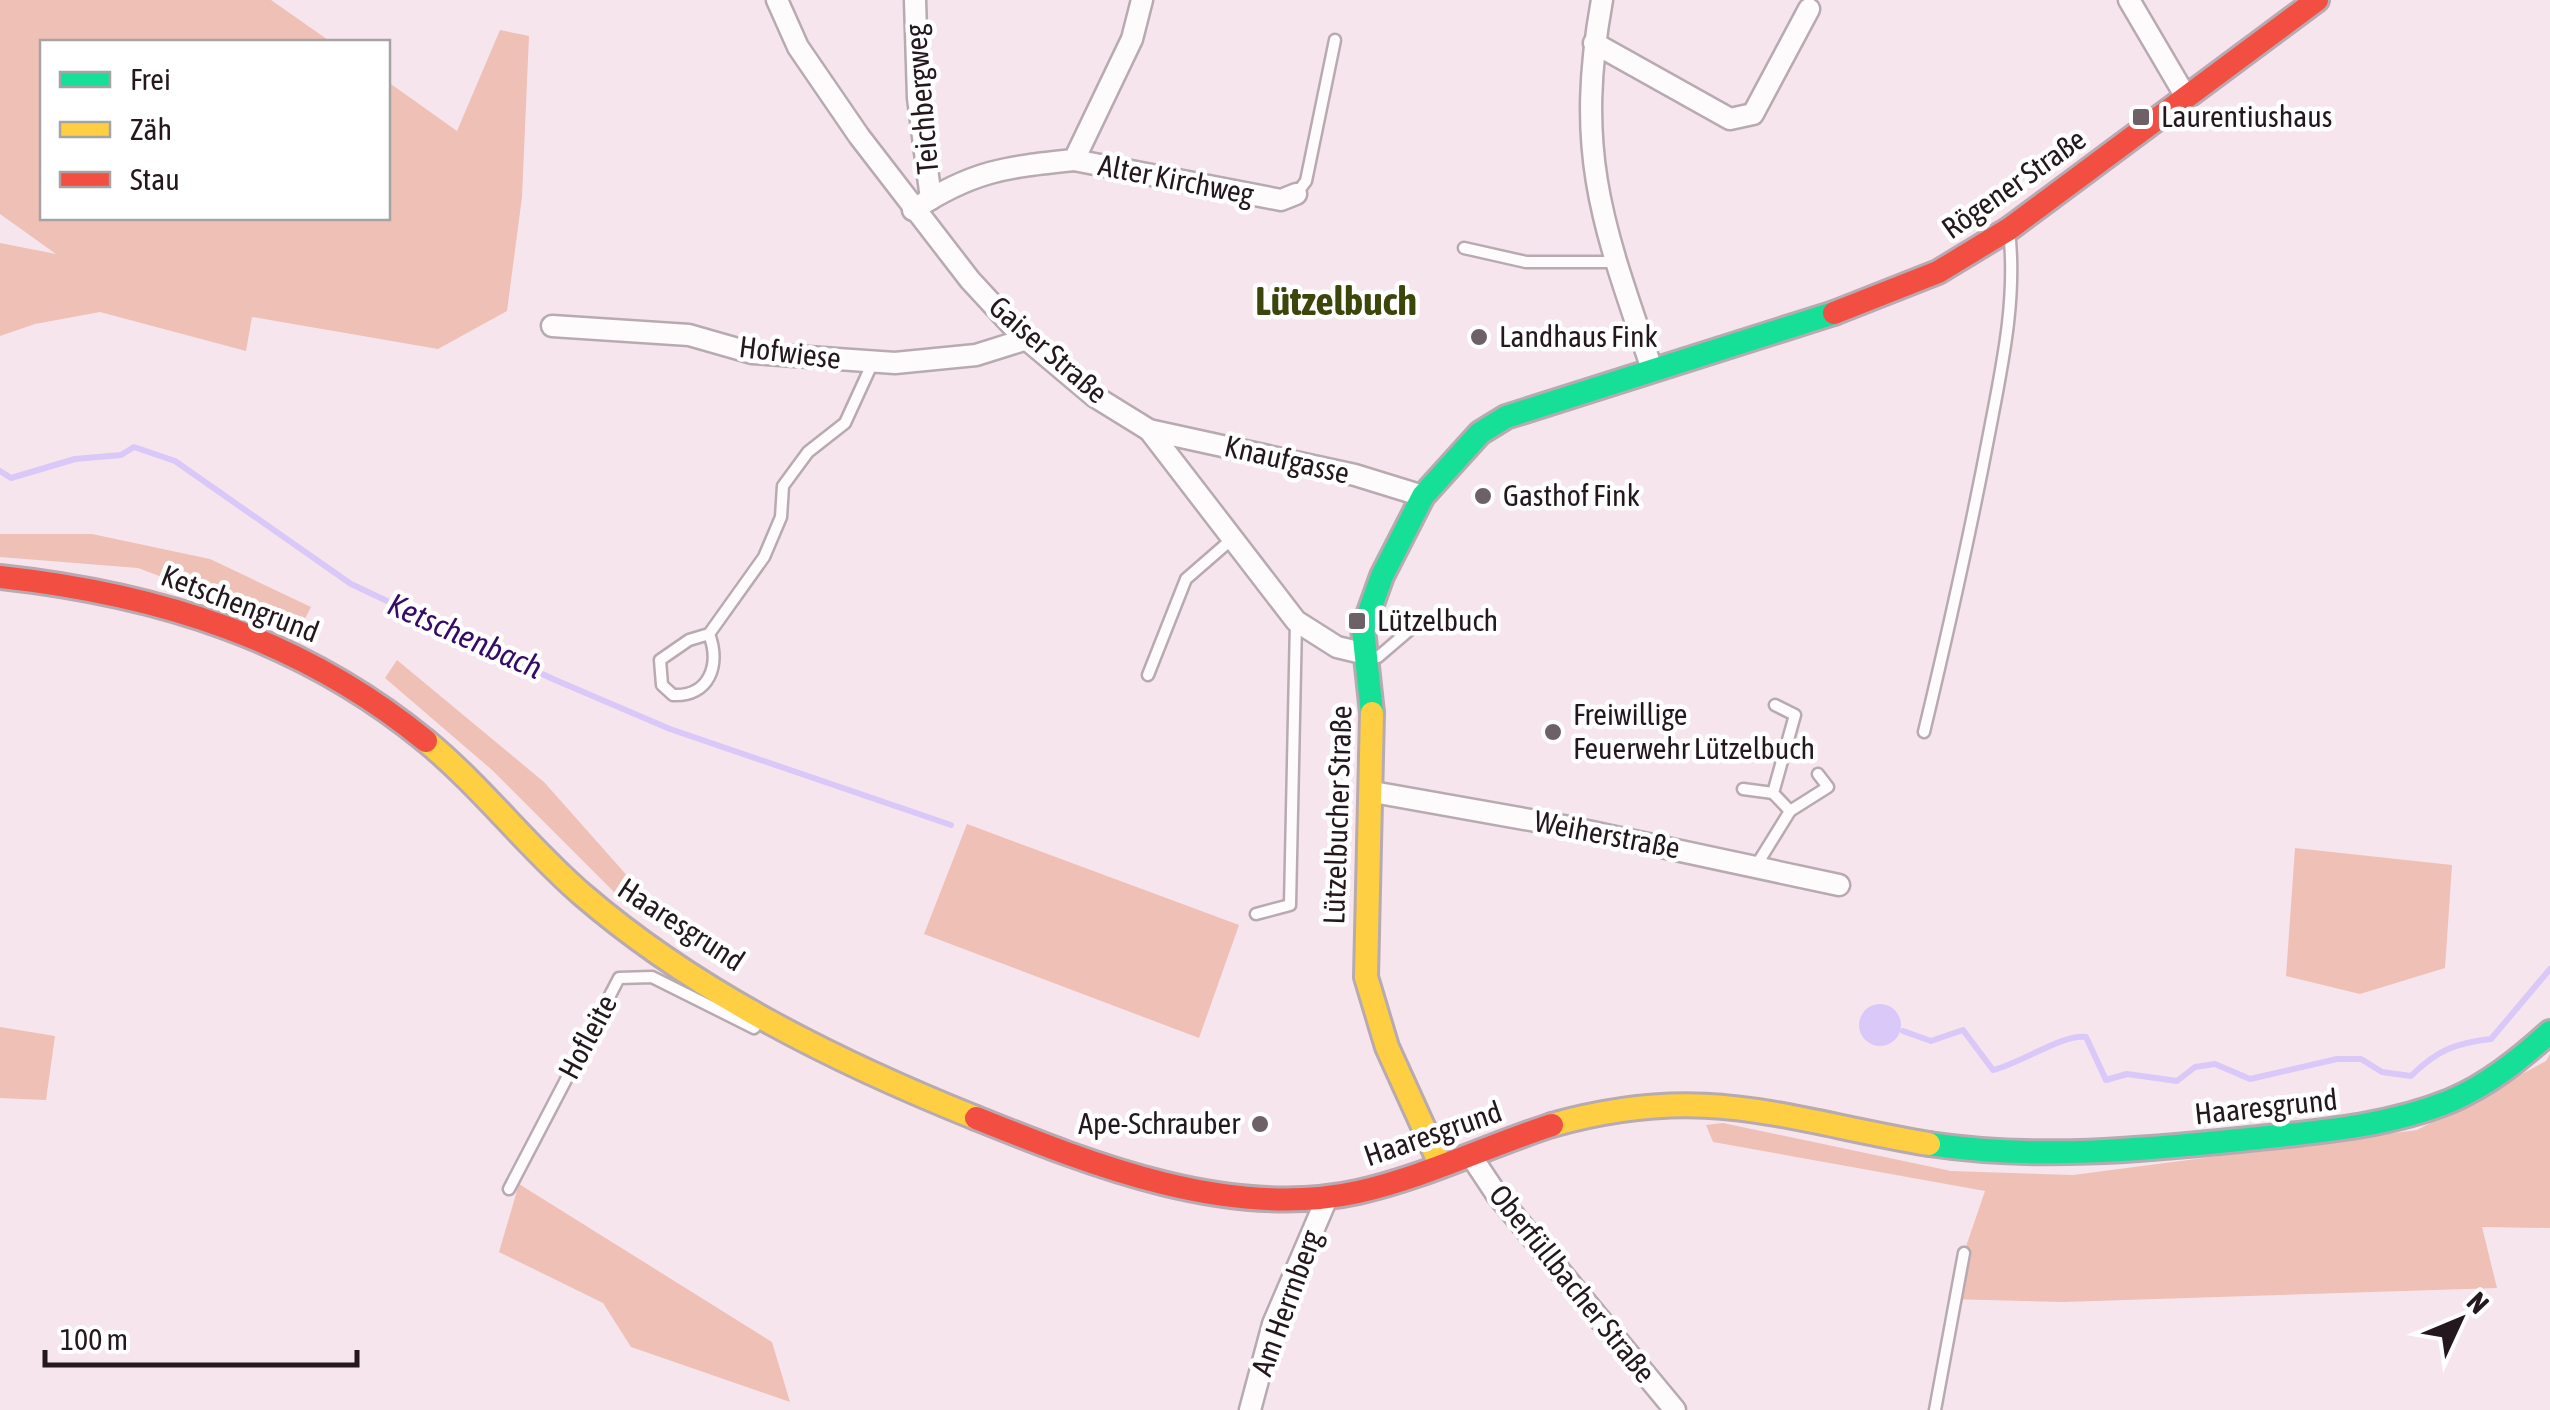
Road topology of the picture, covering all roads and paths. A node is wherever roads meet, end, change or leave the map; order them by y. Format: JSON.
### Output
{"nodes":[{"id":1,"x":778,"y":0,"type":"edge"},
{"id":2,"x":915,"y":0,"type":"edge"},
{"id":3,"x":1142,"y":0,"type":"edge"},
{"id":4,"x":1602,"y":0,"type":"edge"},
{"id":5,"x":2130,"y":0,"type":"edge"},
{"id":6,"x":2317,"y":0,"type":"edge"},
{"id":7,"x":1809,"y":9,"type":"dead end"},
{"id":8,"x":1334,"y":40,"type":"dead end"},
{"id":9,"x":1594,"y":43,"type":"junction"},
{"id":10,"x":2186,"y":97,"type":"junction"},
{"id":11,"x":1074,"y":160,"type":"junction"},
{"id":12,"x":1296,"y":194,"type":"joint"},
{"id":13,"x":922,"y":204,"type":"junction"},
{"id":14,"x":2009,"y":229,"type":"junction"},
{"id":15,"x":1464,"y":248,"type":"dead end"},
{"id":16,"x":1615,"y":262,"type":"junction"},
{"id":17,"x":552,"y":326,"type":"dead end"},
{"id":18,"x":1027,"y":338,"type":"junction"},
{"id":19,"x":873,"y":362,"type":"junction"},
{"id":20,"x":1652,"y":369,"type":"junction"},
{"id":21,"x":1149,"y":430,"type":"junction"},
{"id":22,"x":1423,"y":496,"type":"junction"},
{"id":23,"x":1232,"y":539,"type":"junction"},
{"id":24,"x":0,"y":577,"type":"edge"},
{"id":25,"x":1296,"y":622,"type":"junction"},
{"id":26,"x":1437,"y":626,"type":"dead end"},
{"id":27,"x":709,"y":634,"type":"junction"},
{"id":28,"x":1362,"y":653,"type":"junction"},
{"id":29,"x":1148,"y":674,"type":"dead end"},
{"id":30,"x":1775,"y":705,"type":"dead end"},
{"id":31,"x":1924,"y":732,"type":"dead end"},
{"id":32,"x":435,"y":747,"type":"joint"},
{"id":33,"x":1818,"y":774,"type":"dead end"},
{"id":34,"x":1743,"y":789,"type":"dead end"},
{"id":35,"x":1374,"y":792,"type":"junction"},
{"id":36,"x":1773,"y":792,"type":"junction"},
{"id":37,"x":1790,"y":811,"type":"junction"},
{"id":38,"x":1755,"y":867,"type":"junction"},
{"id":39,"x":1839,"y":885,"type":"dead end"},
{"id":40,"x":1256,"y":914,"type":"dead end"},
{"id":41,"x":766,"y":1015,"type":"junction"},
{"id":42,"x":2550,"y":1032,"type":"edge"},
{"id":43,"x":1472,"y":1156,"type":"junction"},
{"id":44,"x":1441,"y":1166,"type":"junction"},
{"id":45,"x":509,"y":1189,"type":"dead end"},
{"id":46,"x":1327,"y":1198,"type":"junction"},
{"id":47,"x":1964,"y":1254,"type":"dead end"},
{"id":48,"x":1250,"y":1410,"type":"edge"},
{"id":49,"x":1675,"y":1410,"type":"edge"},
{"id":50,"x":1934,"y":1410,"type":"edge"}],
"edges":[{"from":1,"to":13,"type":"street","name":"Gaiser Straße"},
{"from":2,"to":13,"type":"street","name":"Teichbergweg"},
{"from":3,"to":11,"type":"street"},
{"from":4,"to":9,"type":"street"},
{"from":5,"to":10,"type":"street"},
{"from":6,"to":10,"type":"street","name":"Rögener Straße"},
{"from":7,"to":9,"type":"street"},
{"from":8,"to":12,"type":"lane","name":"Alter Kirchweg"},
{"from":9,"to":16,"type":"street"},
{"from":10,"to":14,"type":"street","name":"Rögener Straße"},
{"from":11,"to":12,"type":"street","name":"Alter Kirchweg"},
{"from":11,"to":13,"type":"street","name":"Alter Kirchweg"},
{"from":13,"to":18,"type":"street","name":"Gaiser Straße"},
{"from":14,"to":20,"type":"street","name":"Rögener Straße"},
{"from":14,"to":31,"type":"lane"},
{"from":15,"to":16,"type":"lane"},
{"from":16,"to":20,"type":"street"},
{"from":17,"to":19,"type":"street","name":"Hofwiese"},
{"from":18,"to":19,"type":"street","name":"Hofwiese"},
{"from":18,"to":21,"type":"street","name":"Gaiser Straße"},
{"from":19,"to":27,"type":"lane"},
{"from":20,"to":22,"type":"street","name":"Lützelbucher Straße"},
{"from":21,"to":22,"type":"street","name":"Knaufgasse"},
{"from":21,"to":23,"type":"street","name":"Gaiser Straße"},
{"from":22,"to":28,"type":"street","name":"Lützelbucher Straße"},
{"from":23,"to":25,"type":"street","name":"Gaiser Straße"},
{"from":23,"to":29,"type":"lane"},
{"from":24,"to":32,"type":"street","name":"Ketschengrund"},
{"from":25,"to":28,"type":"street","name":"Gaiser Straße"},
{"from":25,"to":40,"type":"lane"},
{"from":26,"to":28,"type":"lane"},
{"from":27,"to":27,"type":"lane"},
{"from":28,"to":35,"type":"street","name":"Lützelbucher Straße"},
{"from":30,"to":36,"type":"lane"},
{"from":32,"to":41,"type":"street","name":"Haaresgrund"},
{"from":33,"to":37,"type":"lane"},
{"from":34,"to":36,"type":"lane"},
{"from":35,"to":38,"type":"street","name":"Weiherstraße"},
{"from":35,"to":44,"type":"street","name":"Lützelbucher Straße"},
{"from":36,"to":37,"type":"lane"},
{"from":37,"to":38,"type":"lane"},
{"from":38,"to":39,"type":"street","name":"Weiherstraße"},
{"from":41,"to":45,"type":"lane","name":"Hofleite"},
{"from":41,"to":46,"type":"street","name":"Haaresgrund"},
{"from":42,"to":43,"type":"street","name":"Haaresgrund"},
{"from":43,"to":44,"type":"street","name":"Haaresgrund"},
{"from":43,"to":49,"type":"street","name":"Oberfüllbacher Straße"},
{"from":44,"to":46,"type":"street","name":"Haaresgrund"},
{"from":46,"to":48,"type":"street","name":"Am Herrnberg"},
{"from":47,"to":50,"type":"lane"}]}
